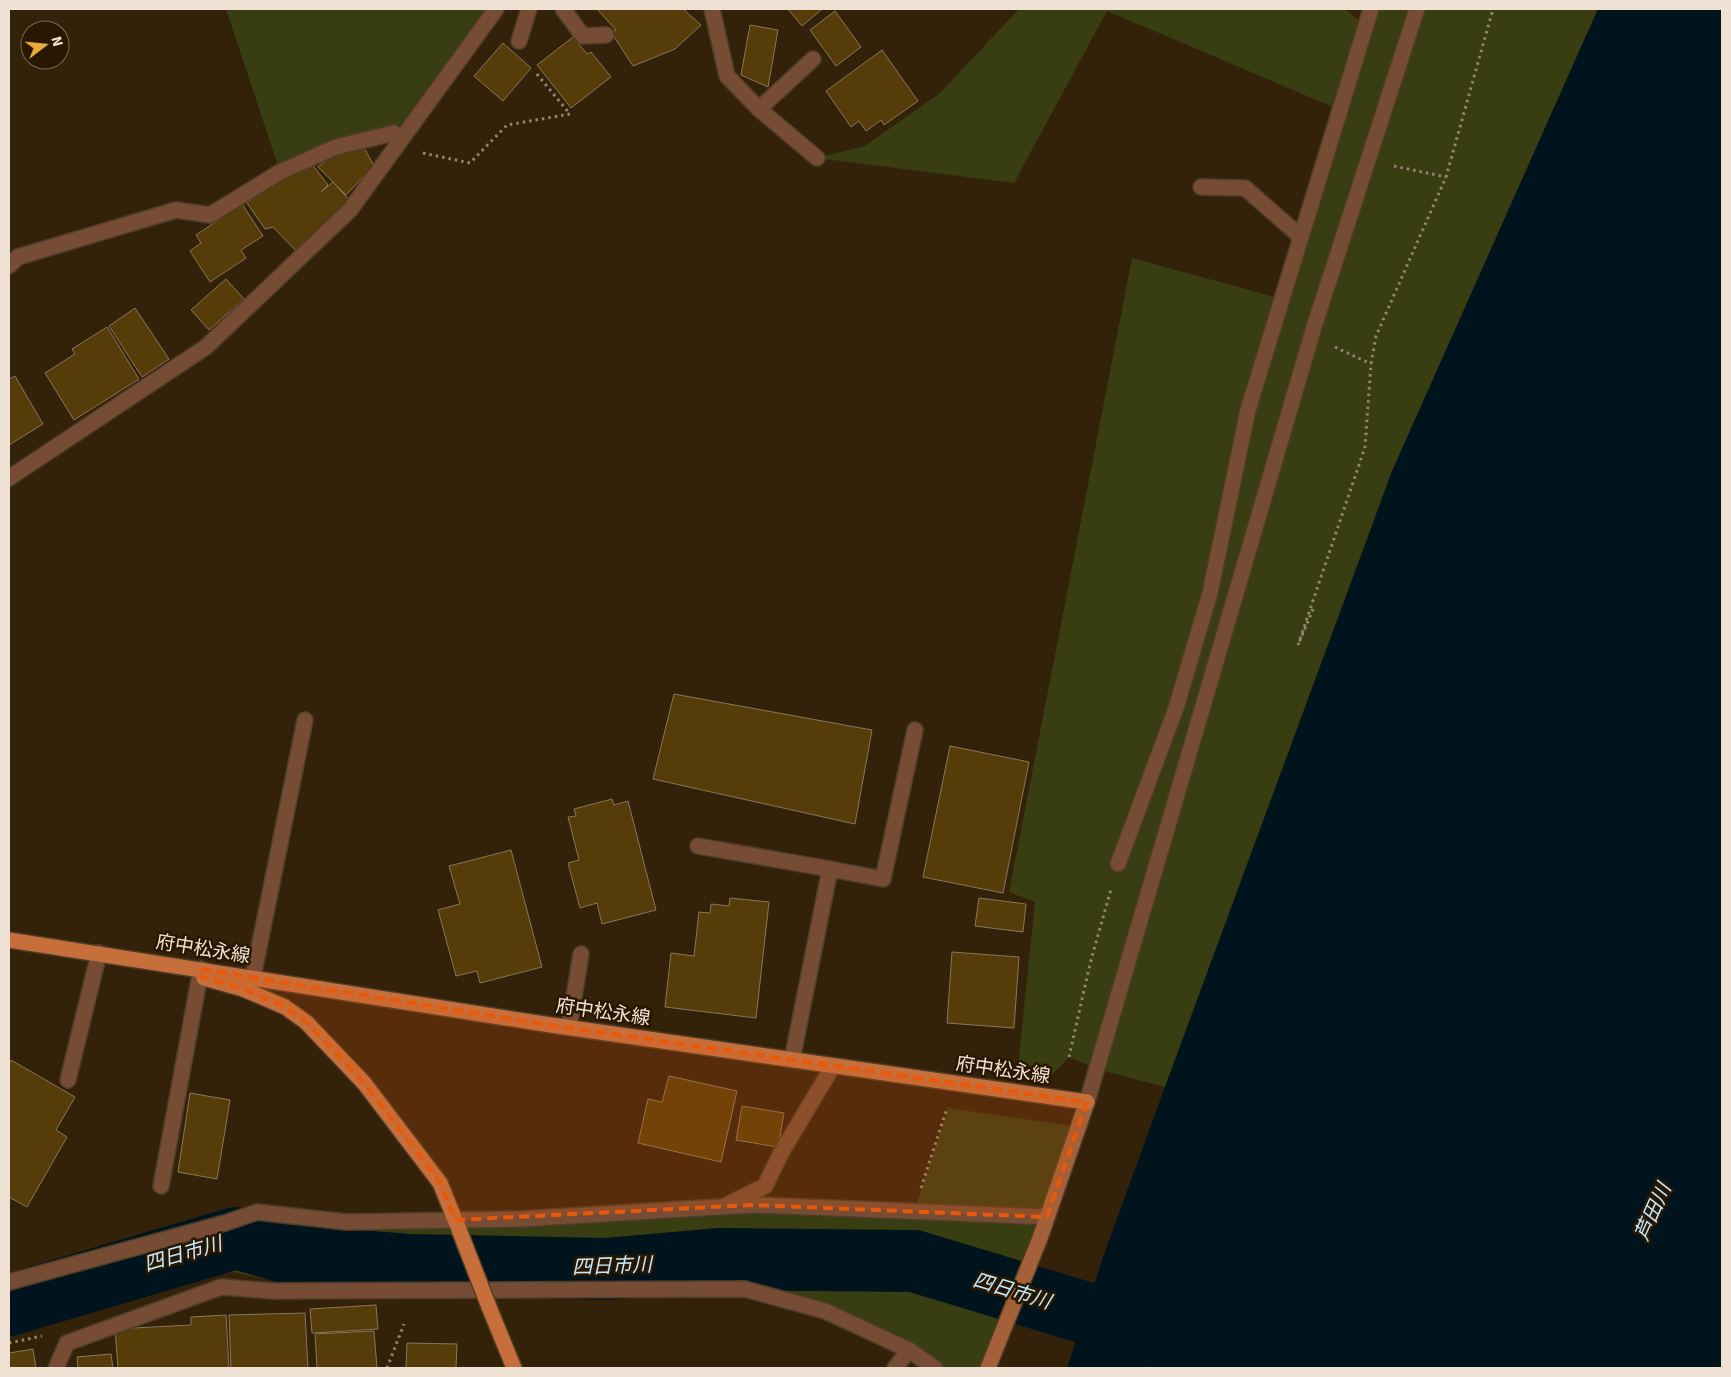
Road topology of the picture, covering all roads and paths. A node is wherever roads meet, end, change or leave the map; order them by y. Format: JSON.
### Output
{"nodes":[{"id":1,"x":496,"y":9,"type":"edge"},
{"id":2,"x":529,"y":9,"type":"edge"},
{"id":3,"x":562,"y":9,"type":"edge"},
{"id":4,"x":712,"y":9,"type":"edge"},
{"id":5,"x":1371,"y":9,"type":"edge"},
{"id":6,"x":1417,"y":9,"type":"edge"},
{"id":7,"x":1493,"y":9,"type":"edge"},
{"id":8,"x":606,"y":35,"type":"dead end"},
{"id":9,"x":519,"y":41,"type":"dead end"},
{"id":10,"x":813,"y":59,"type":"dead end"},
{"id":11,"x":536,"y":73,"type":"dead end"},
{"id":12,"x":759,"y":109,"type":"junction"},
{"id":13,"x":399,"y":142,"type":"junction"},
{"id":14,"x":817,"y":158,"type":"dead end"},
{"id":15,"x":1368,"y":160,"type":"junction"},
{"id":16,"x":1446,"y":177,"type":"junction"},
{"id":17,"x":1201,"y":187,"type":"dead end"},
{"id":18,"x":1301,"y":237,"type":"junction"},
{"id":19,"x":9,"y":266,"type":"edge"},
{"id":20,"x":1312,"y":336,"type":"junction"},
{"id":21,"x":1371,"y":364,"type":"junction"},
{"id":22,"x":9,"y":478,"type":"edge"},
{"id":23,"x":1210,"y":593,"type":"junction"},
{"id":24,"x":1234,"y":602,"type":"junction"},
{"id":25,"x":1313,"y":609,"type":"dead end"},
{"id":26,"x":305,"y":720,"type":"dead end"},
{"id":27,"x":915,"y":730,"type":"dead end"},
{"id":28,"x":698,"y":846,"type":"dead end"},
{"id":29,"x":1118,"y":864,"type":"joint"},
{"id":30,"x":830,"y":869,"type":"junction"},
{"id":31,"x":9,"y":940,"type":"edge"},
{"id":32,"x":106,"y":954,"type":"junction"},
{"id":33,"x":581,"y":954,"type":"dead end"},
{"id":34,"x":201,"y":973,"type":"junction"},
{"id":35,"x":253,"y":977,"type":"junction"},
{"id":36,"x":568,"y":1027,"type":"junction"},
{"id":37,"x":1069,"y":1057,"type":"dead end"},
{"id":38,"x":792,"y":1060,"type":"junction"},
{"id":39,"x":833,"y":1066,"type":"junction"},
{"id":40,"x":68,"y":1080,"type":"dead end"},
{"id":41,"x":1087,"y":1102,"type":"junction"},
{"id":42,"x":948,"y":1108,"type":"dead end"},
{"id":43,"x":161,"y":1186,"type":"dead end"},
{"id":44,"x":720,"y":1208,"type":"junction"},
{"id":45,"x":915,"y":1212,"type":"junction"},
{"id":46,"x":1047,"y":1217,"type":"junction"},
{"id":47,"x":457,"y":1226,"type":"junction"},
{"id":48,"x":9,"y":1282,"type":"edge"},
{"id":49,"x":404,"y":1324,"type":"dead end"},
{"id":50,"x":909,"y":1350,"type":"junction"},
{"id":51,"x":56,"y":1368,"type":"edge"},
{"id":52,"x":387,"y":1368,"type":"edge"},
{"id":53,"x":514,"y":1368,"type":"edge"},
{"id":54,"x":895,"y":1368,"type":"edge"},
{"id":55,"x":935,"y":1368,"type":"edge"},
{"id":56,"x":988,"y":1368,"type":"edge"}],
"edges":[{"from":1,"to":13,"type":"street"},
{"from":2,"to":9,"type":"street"},
{"from":3,"to":8,"type":"street"},
{"from":4,"to":12,"type":"street"},
{"from":5,"to":18,"type":"street"},
{"from":6,"to":15,"type":"street"},
{"from":7,"to":16,"type":"path"},
{"from":10,"to":12,"type":"street"},
{"from":11,"to":13,"type":"path"},
{"from":12,"to":14,"type":"street"},
{"from":13,"to":19,"type":"street"},
{"from":13,"to":22,"type":"street"},
{"from":15,"to":16,"type":"path"},
{"from":15,"to":20,"type":"street"},
{"from":16,"to":21,"type":"path"},
{"from":17,"to":18,"type":"street"},
{"from":18,"to":23,"type":"street"},
{"from":20,"to":21,"type":"path"},
{"from":20,"to":24,"type":"street"},
{"from":21,"to":25,"type":"path"},
{"from":23,"to":24,"type":"street"},
{"from":23,"to":29,"type":"street"},
{"from":24,"to":41,"type":"street"},
{"from":26,"to":35,"type":"street"},
{"from":27,"to":30,"type":"street"},
{"from":28,"to":30,"type":"street"},
{"from":29,"to":37,"type":"path"},
{"from":30,"to":38,"type":"street"},
{"from":31,"to":32,"type":"main road","name":"府中松永線"},
{"from":32,"to":34,"type":"main road","name":"府中松永線"},
{"from":32,"to":40,"type":"street"},
{"from":33,"to":36,"type":"street"},
{"from":34,"to":35,"type":"main road","name":"府中松永線"},
{"from":34,"to":43,"type":"street"},
{"from":34,"to":47,"type":"main road","name":"府中松永線"},
{"from":35,"to":36,"type":"main road","name":"府中松永線"},
{"from":36,"to":38,"type":"main road","name":"府中松永線"},
{"from":38,"to":39,"type":"main road","name":"府中松永線"},
{"from":39,"to":41,"type":"main road","name":"府中松永線"},
{"from":39,"to":44,"type":"street"},
{"from":41,"to":46,"type":"street"},
{"from":42,"to":45,"type":"path"},
{"from":44,"to":45,"type":"street"},
{"from":44,"to":47,"type":"street"},
{"from":45,"to":46,"type":"street"},
{"from":46,"to":56,"type":"street"},
{"from":47,"to":48,"type":"street"},
{"from":47,"to":53,"type":"main road","name":"府中松永線","bridge":true},
{"from":49,"to":52,"type":"path"},
{"from":50,"to":51,"type":"street"},
{"from":50,"to":54,"type":"street"},
{"from":50,"to":55,"type":"street"}]}
